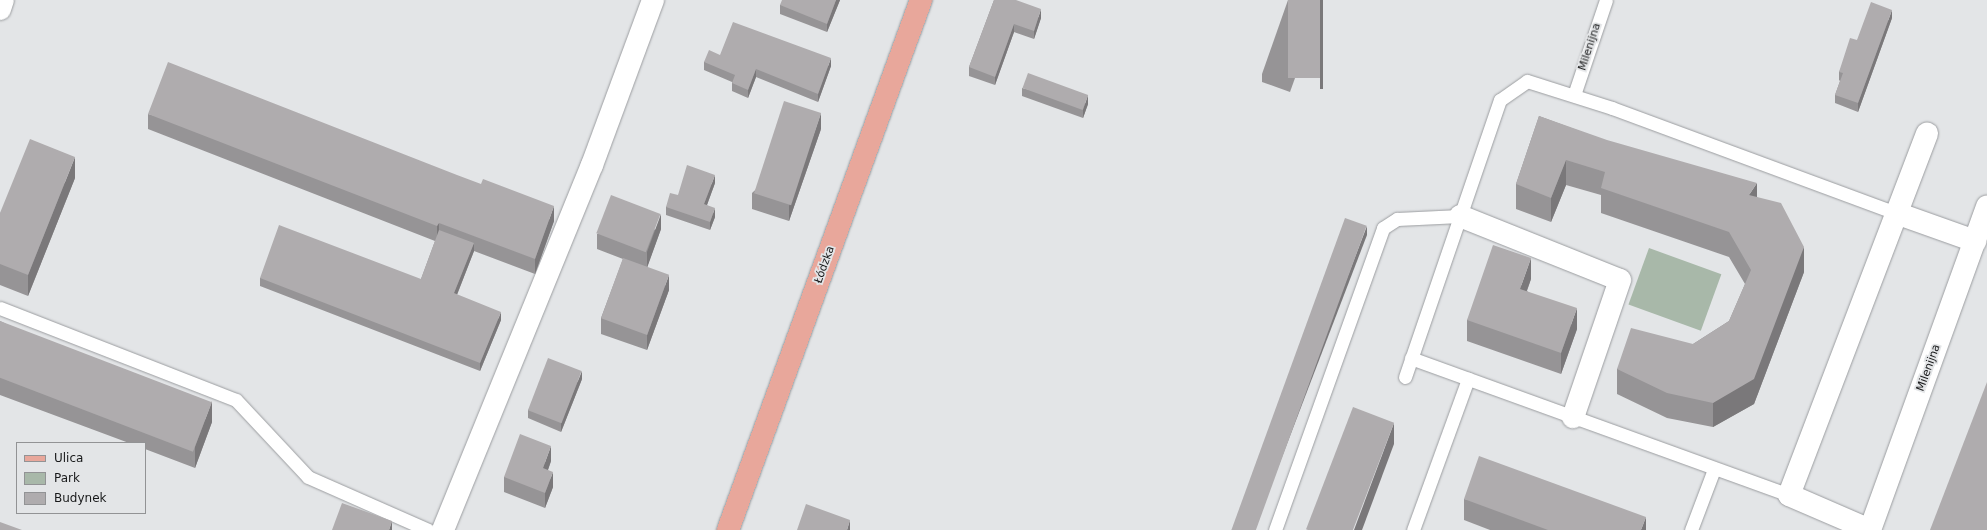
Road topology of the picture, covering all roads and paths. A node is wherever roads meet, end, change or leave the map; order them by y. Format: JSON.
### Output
{"nodes":[{"id":1,"x":4,"y":0,"type":"edge"},
{"id":2,"x":653,"y":0,"type":"edge"},
{"id":3,"x":921,"y":0,"type":"edge"},
{"id":4,"x":1606,"y":0,"type":"edge"},
{"id":5,"x":0,"y":9,"type":"edge"},
{"id":6,"x":1574,"y":95,"type":"junction"},
{"id":7,"x":1927,"y":133,"type":"dead end"},
{"id":8,"x":1987,"y":206,"type":"edge"},
{"id":9,"x":1899,"y":214,"type":"junction"},
{"id":10,"x":1460,"y":216,"type":"junction"},
{"id":11,"x":1975,"y":241,"type":"junction"},
{"id":12,"x":0,"y":308,"type":"edge"},
{"id":13,"x":1411,"y":358,"type":"junction"},
{"id":14,"x":1405,"y":377,"type":"dead end"},
{"id":15,"x":1468,"y":380,"type":"junction"},
{"id":16,"x":1573,"y":417,"type":"junction"},
{"id":17,"x":1714,"y":469,"type":"junction"},
{"id":18,"x":1789,"y":496,"type":"junction"},
{"id":19,"x":428,"y":530,"type":"edge"},
{"id":20,"x":444,"y":530,"type":"edge"},
{"id":21,"x":728,"y":530,"type":"edge"},
{"id":22,"x":1275,"y":530,"type":"edge"},
{"id":23,"x":1413,"y":530,"type":"edge"},
{"id":24,"x":1691,"y":530,"type":"edge"},
{"id":25,"x":1870,"y":530,"type":"edge"}],
"edges":[{"from":1,"to":5,"type":"street"},
{"from":2,"to":20,"type":"street"},
{"from":3,"to":21,"type":"main road","name":"Łódzka"},
{"from":4,"to":6,"type":"lane","name":"Milenijna"},
{"from":6,"to":9,"type":"lane"},
{"from":6,"to":10,"type":"lane"},
{"from":7,"to":9,"type":"street"},
{"from":8,"to":11,"type":"street","name":"Milenijna"},
{"from":9,"to":11,"type":"street"},
{"from":9,"to":18,"type":"street"},
{"from":10,"to":13,"type":"lane"},
{"from":10,"to":16,"type":"street"},
{"from":10,"to":22,"type":"lane"},
{"from":11,"to":25,"type":"street","name":"Milenijna"},
{"from":12,"to":19,"type":"lane"},
{"from":13,"to":14,"type":"lane"},
{"from":13,"to":15,"type":"lane"},
{"from":15,"to":16,"type":"lane"},
{"from":15,"to":23,"type":"lane"},
{"from":16,"to":17,"type":"lane"},
{"from":17,"to":18,"type":"lane"},
{"from":17,"to":24,"type":"lane"},
{"from":18,"to":25,"type":"street"}]}
